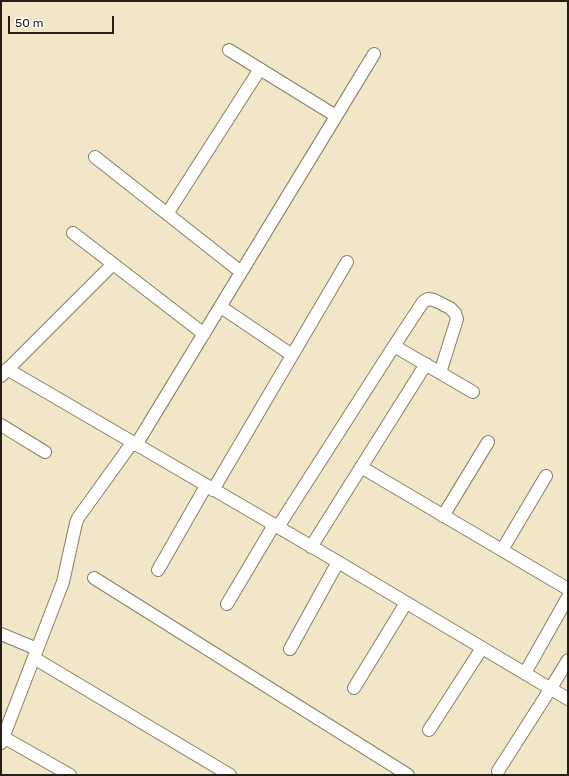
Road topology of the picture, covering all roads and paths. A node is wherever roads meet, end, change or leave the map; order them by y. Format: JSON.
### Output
{"nodes":[{"id":1,"x":229,"y":50,"type":"dead end"},
{"id":2,"x":374,"y":54,"type":"dead end"},
{"id":3,"x":260,"y":69,"type":"junction"},
{"id":4,"x":336,"y":116,"type":"junction"},
{"id":5,"x":95,"y":157,"type":"dead end"},
{"id":6,"x":167,"y":214,"type":"junction"},
{"id":7,"x":73,"y":233,"type":"dead end"},
{"id":8,"x":347,"y":262,"type":"dead end"},
{"id":9,"x":113,"y":264,"type":"junction"},
{"id":10,"x":241,"y":272,"type":"junction"},
{"id":11,"x":221,"y":307,"type":"junction"},
{"id":12,"x":204,"y":334,"type":"junction"},
{"id":13,"x":394,"y":346,"type":"junction"},
{"id":14,"x":292,"y":355,"type":"junction"},
{"id":15,"x":426,"y":364,"type":"junction"},
{"id":16,"x":4,"y":373,"type":"edge"},
{"id":17,"x":440,"y":373,"type":"junction"},
{"id":18,"x":473,"y":392,"type":"dead end"},
{"id":19,"x":2,"y":429,"type":"edge"},
{"id":20,"x":488,"y":442,"type":"dead end"},
{"id":21,"x":134,"y":444,"type":"junction"},
{"id":22,"x":45,"y":452,"type":"dead end"},
{"id":23,"x":361,"y":467,"type":"junction"},
{"id":24,"x":546,"y":476,"type":"dead end"},
{"id":25,"x":210,"y":488,"type":"junction"},
{"id":26,"x":443,"y":516,"type":"junction"},
{"id":27,"x":276,"y":526,"type":"junction"},
{"id":28,"x":311,"y":547,"type":"junction"},
{"id":29,"x":502,"y":550,"type":"junction"},
{"id":30,"x":338,"y":562,"type":"junction"},
{"id":31,"x":158,"y":570,"type":"dead end"},
{"id":32,"x":94,"y":578,"type":"dead end"},
{"id":33,"x":568,"y":589,"type":"edge"},
{"id":34,"x":568,"y":597,"type":"edge"},
{"id":35,"x":406,"y":603,"type":"junction"},
{"id":36,"x":228,"y":604,"type":"dead end"},
{"id":37,"x":1,"y":634,"type":"edge"},
{"id":38,"x":482,"y":648,"type":"junction"},
{"id":39,"x":290,"y":649,"type":"dead end"},
{"id":40,"x":35,"y":654,"type":"junction"},
{"id":41,"x":568,"y":660,"type":"edge"},
{"id":42,"x":525,"y":673,"type":"junction"},
{"id":43,"x":354,"y":688,"type":"dead end"},
{"id":44,"x":551,"y":688,"type":"junction"},
{"id":45,"x":568,"y":699,"type":"edge"},
{"id":46,"x":429,"y":730,"type":"dead end"},
{"id":47,"x":2,"y":740,"type":"edge"},
{"id":48,"x":498,"y":771,"type":"dead end"},
{"id":49,"x":70,"y":775,"type":"edge"},
{"id":50,"x":230,"y":775,"type":"edge"},
{"id":51,"x":408,"y":775,"type":"edge"}],
"edges":[{"from":1,"to":3,"type":"street"},
{"from":2,"to":4,"type":"street"},
{"from":3,"to":4,"type":"street"},
{"from":3,"to":6,"type":"street"},
{"from":4,"to":10,"type":"street"},
{"from":5,"to":6,"type":"street"},
{"from":6,"to":10,"type":"street"},
{"from":7,"to":9,"type":"street"},
{"from":8,"to":14,"type":"street"},
{"from":9,"to":12,"type":"street"},
{"from":9,"to":16,"type":"street"},
{"from":10,"to":11,"type":"street"},
{"from":11,"to":12,"type":"street"},
{"from":11,"to":14,"type":"street"},
{"from":12,"to":21,"type":"street"},
{"from":13,"to":15,"type":"street"},
{"from":13,"to":17,"type":"street"},
{"from":13,"to":27,"type":"street"},
{"from":14,"to":25,"type":"street"},
{"from":15,"to":17,"type":"street"},
{"from":15,"to":23,"type":"street"},
{"from":16,"to":21,"type":"street"},
{"from":17,"to":18,"type":"street"},
{"from":19,"to":22,"type":"street"},
{"from":20,"to":26,"type":"street"},
{"from":21,"to":25,"type":"street"},
{"from":21,"to":40,"type":"street"},
{"from":23,"to":26,"type":"street"},
{"from":23,"to":28,"type":"street"},
{"from":24,"to":29,"type":"street"},
{"from":25,"to":27,"type":"street"},
{"from":25,"to":31,"type":"street"},
{"from":26,"to":29,"type":"street"},
{"from":27,"to":28,"type":"street"},
{"from":27,"to":36,"type":"street"},
{"from":28,"to":30,"type":"street"},
{"from":29,"to":33,"type":"street"},
{"from":30,"to":35,"type":"street"},
{"from":30,"to":39,"type":"street"},
{"from":32,"to":51,"type":"street"},
{"from":34,"to":42,"type":"street"},
{"from":35,"to":38,"type":"street"},
{"from":35,"to":43,"type":"street"},
{"from":37,"to":40,"type":"street"},
{"from":38,"to":42,"type":"street"},
{"from":38,"to":46,"type":"street"},
{"from":40,"to":47,"type":"street"},
{"from":40,"to":50,"type":"street"},
{"from":41,"to":44,"type":"street"},
{"from":42,"to":44,"type":"street"},
{"from":44,"to":45,"type":"street"},
{"from":44,"to":48,"type":"street"},
{"from":47,"to":49,"type":"street"}]}
